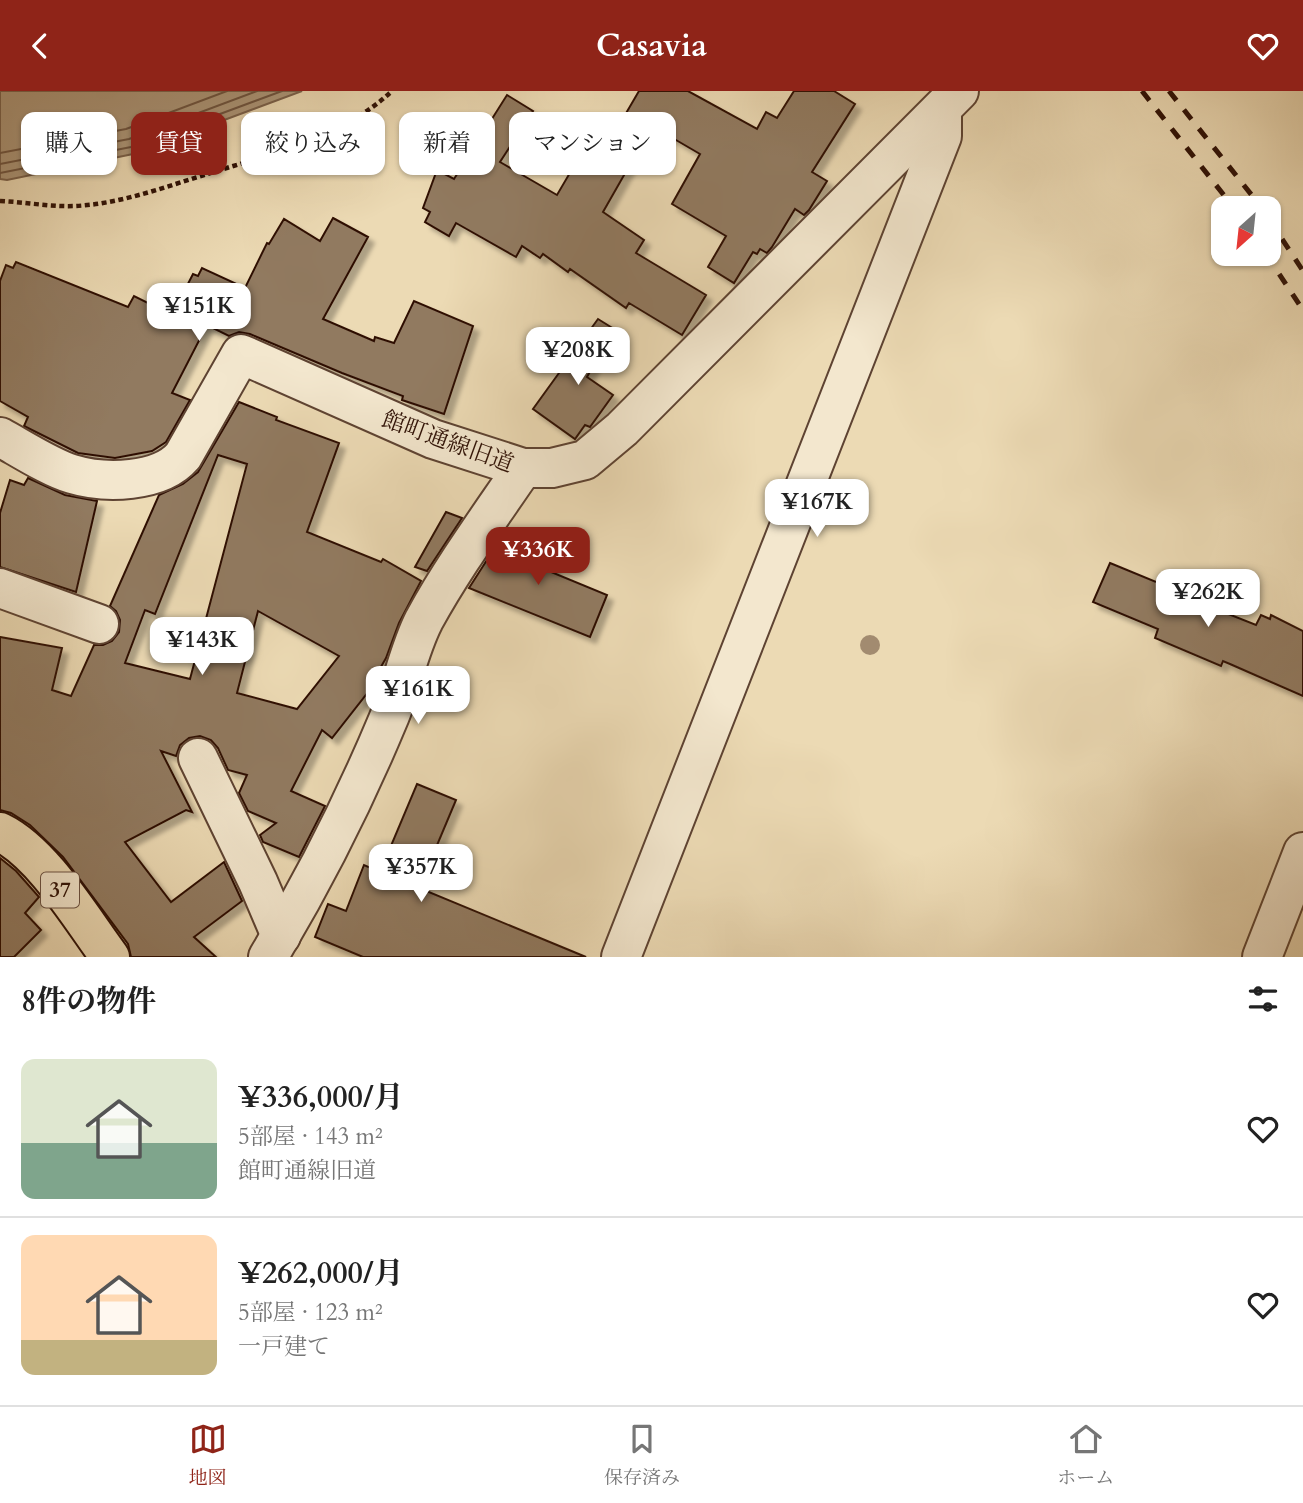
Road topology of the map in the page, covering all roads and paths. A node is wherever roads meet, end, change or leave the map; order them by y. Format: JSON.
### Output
{"nodes":[{"id":1,"x":392,"y":91,"type":"edge"},
{"id":2,"x":951,"y":100,"type":"edge"},
{"id":3,"x":0,"y":201,"type":"edge"},
{"id":4,"x":0,"y":437,"type":"edge"},
{"id":5,"x":523,"y":468,"type":"junction"},
{"id":6,"x":0,"y":588,"type":"edge"},
{"id":7,"x":99,"y":624,"type":"dead end"},
{"id":8,"x":198,"y":758,"type":"dead end"},
{"id":9,"x":0,"y":832,"type":"edge"},
{"id":10,"x":1303,"y":852,"type":"edge"},
{"id":11,"x":274,"y":947,"type":"edge"},
{"id":12,"x":110,"y":957,"type":"edge"},
{"id":13,"x":621,"y":957,"type":"edge"},
{"id":14,"x":1262,"y":957,"type":"edge"}],
"edges":[{"from":1,"to":3,"type":"path"},
{"from":2,"to":5,"type":"street","name":"館町通線旧道"},
{"from":2,"to":13,"type":"street"},
{"from":4,"to":5,"type":"street","name":"館町通線旧道"},
{"from":5,"to":11,"type":"street"},
{"from":6,"to":7,"type":"street"},
{"from":8,"to":11,"type":"street"},
{"from":9,"to":12,"type":"main road","number":"37"},
{"from":10,"to":14,"type":"street"}]}
